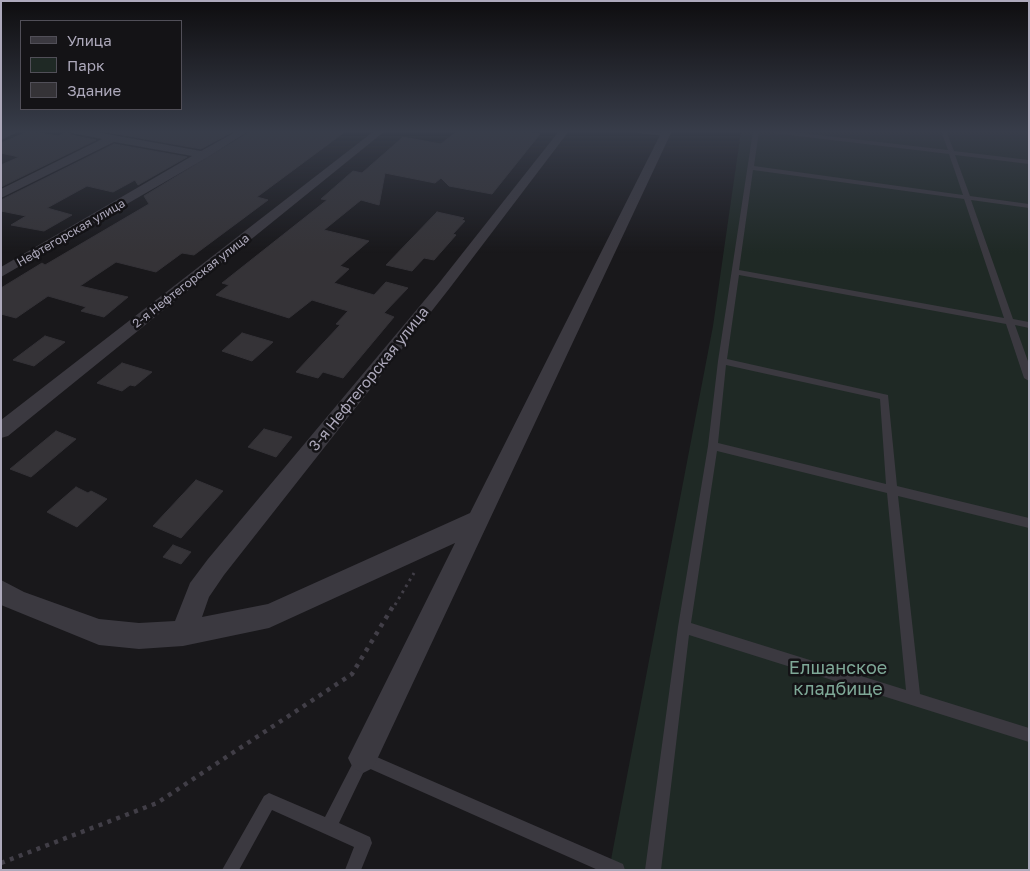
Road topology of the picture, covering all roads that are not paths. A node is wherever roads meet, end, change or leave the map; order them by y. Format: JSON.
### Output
{"nodes":[{"id":1,"x":46,"y":172,"type":"edge"},
{"id":2,"x":175,"y":172,"type":"edge"},
{"id":3,"x":329,"y":172,"type":"edge"},
{"id":4,"x":533,"y":172,"type":"edge"},
{"id":5,"x":647,"y":172,"type":"edge"},
{"id":6,"x":751,"y":172,"type":"edge"},
{"id":7,"x":778,"y":172,"type":"edge"},
{"id":8,"x":959,"y":172,"type":"edge"},
{"id":9,"x":1,"y":194,"type":"edge"},
{"id":10,"x":968,"y":198,"type":"junction"},
{"id":11,"x":1029,"y":206,"type":"edge"},
{"id":12,"x":735,"y":272,"type":"junction"},
{"id":13,"x":1,"y":273,"type":"edge"},
{"id":14,"x":1009,"y":321,"type":"junction"},
{"id":15,"x":1029,"y":325,"type":"edge"},
{"id":16,"x":722,"y":361,"type":"junction"},
{"id":17,"x":1029,"y":378,"type":"edge"},
{"id":18,"x":1,"y":431,"type":"edge"},
{"id":19,"x":713,"y":446,"type":"junction"},
{"id":20,"x":892,"y":490,"type":"junction"},
{"id":21,"x":480,"y":519,"type":"junction"},
{"id":22,"x":1029,"y":523,"type":"edge"},
{"id":23,"x":6,"y":598,"type":"edge"},
{"id":24,"x":684,"y":627,"type":"junction"},
{"id":25,"x":183,"y":633,"type":"junction"},
{"id":26,"x":914,"y":699,"type":"junction"},
{"id":27,"x":1029,"y":735,"type":"edge"},
{"id":28,"x":363,"y":758,"type":"junction"},
{"id":29,"x":329,"y":827,"type":"junction"},
{"id":30,"x":230,"y":870,"type":"edge"},
{"id":31,"x":353,"y":870,"type":"edge"},
{"id":32,"x":618,"y":870,"type":"edge"},
{"id":33,"x":653,"y":870,"type":"edge"}],
"edges":[{"from":1,"to":9,"type":"street"},
{"from":2,"to":13,"type":"street","name":"Нефтегорская улица"},
{"from":3,"to":18,"type":"street","name":"2-я Нефтегорская улица"},
{"from":4,"to":25,"type":"street","name":"3-я Нефтегорская улица"},
{"from":5,"to":21,"type":"street"},
{"from":6,"to":12,"type":"lane"},
{"from":7,"to":10,"type":"lane"},
{"from":8,"to":10,"type":"lane"},
{"from":10,"to":11,"type":"lane"},
{"from":10,"to":14,"type":"lane"},
{"from":12,"to":14,"type":"lane"},
{"from":12,"to":16,"type":"lane"},
{"from":14,"to":15,"type":"lane"},
{"from":14,"to":17,"type":"lane"},
{"from":16,"to":19,"type":"lane"},
{"from":16,"to":20,"type":"lane"},
{"from":19,"to":20,"type":"lane"},
{"from":19,"to":24,"type":"lane"},
{"from":20,"to":22,"type":"lane"},
{"from":20,"to":26,"type":"lane"},
{"from":21,"to":25,"type":"street"},
{"from":21,"to":28,"type":"street"},
{"from":23,"to":25,"type":"street"},
{"from":24,"to":26,"type":"lane"},
{"from":24,"to":33,"type":"lane"},
{"from":26,"to":27,"type":"lane"},
{"from":28,"to":29,"type":"lane"},
{"from":28,"to":32,"type":"lane"},
{"from":29,"to":30,"type":"lane"},
{"from":29,"to":31,"type":"lane"}]}
